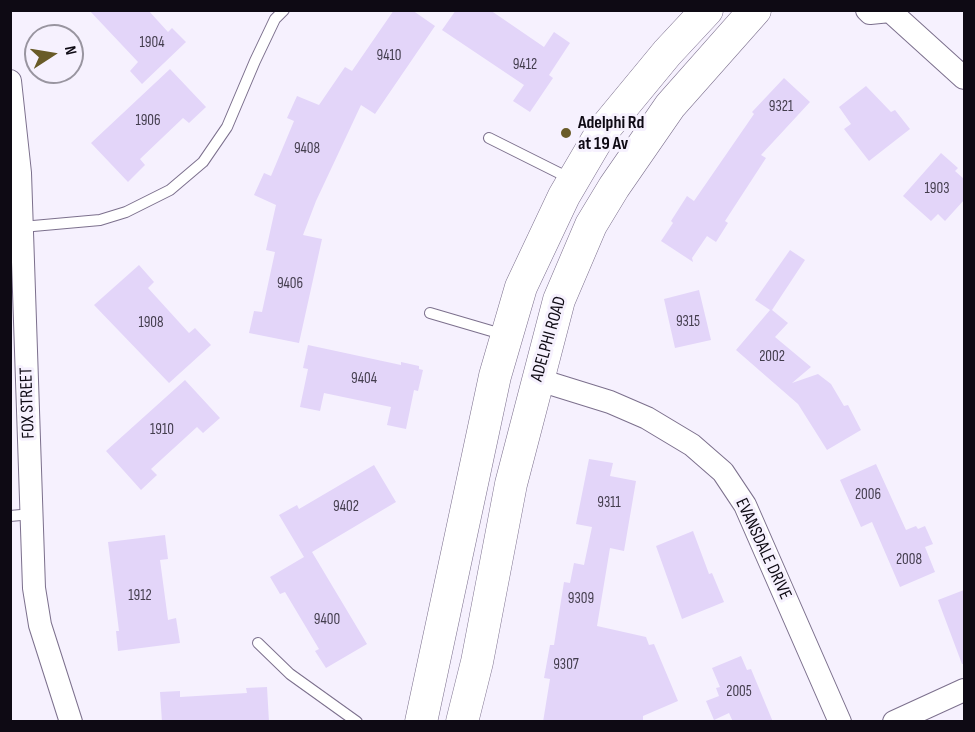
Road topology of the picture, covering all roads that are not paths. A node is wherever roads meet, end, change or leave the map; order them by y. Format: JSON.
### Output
{"nodes":[{"id":1,"x":284,"y":10,"type":"edge"},
{"id":2,"x":707,"y":10,"type":"edge"},
{"id":3,"x":755,"y":10,"type":"edge"},
{"id":4,"x":867,"y":10,"type":"edge"},
{"id":5,"x":890,"y":11,"type":"edge"},
{"id":6,"x":964,"y":78,"type":"edge"},
{"id":7,"x":10,"y":81,"type":"edge"},
{"id":8,"x":489,"y":138,"type":"dead end"},
{"id":9,"x":574,"y":181,"type":"junction"},
{"id":10,"x":22,"y":227,"type":"junction"},
{"id":11,"x":430,"y":313,"type":"dead end"},
{"id":12,"x":507,"y":335,"type":"junction"},
{"id":13,"x":536,"y":379,"type":"junction"},
{"id":14,"x":21,"y":515,"type":"edge"},
{"id":15,"x":258,"y":643,"type":"dead end"},
{"id":16,"x":964,"y":690,"type":"edge"},
{"id":17,"x":71,"y":722,"type":"edge"},
{"id":18,"x":357,"y":722,"type":"edge"},
{"id":19,"x":421,"y":722,"type":"edge"},
{"id":20,"x":462,"y":722,"type":"edge"},
{"id":21,"x":840,"y":722,"type":"edge"},
{"id":22,"x":894,"y":722,"type":"edge"}],
"edges":[{"from":1,"to":10,"type":"lane"},
{"from":2,"to":9,"type":"main road"},
{"from":3,"to":13,"type":"main road","name":"ADELPHI ROAD"},
{"from":4,"to":5,"type":"street"},
{"from":5,"to":6,"type":"street"},
{"from":7,"to":10,"type":"street","name":"FOX STREET"},
{"from":8,"to":9,"type":"lane"},
{"from":9,"to":12,"type":"main road"},
{"from":10,"to":14,"type":"street","name":"FOX STREET"},
{"from":11,"to":12,"type":"lane"},
{"from":12,"to":19,"type":"main road"},
{"from":13,"to":20,"type":"main road","name":"ADELPHI ROAD"},
{"from":13,"to":21,"type":"street","name":"EVANSDALE DRIVE"},
{"from":14,"to":17,"type":"street","name":"FOX STREET"},
{"from":15,"to":18,"type":"lane"},
{"from":16,"to":22,"type":"street"}]}
